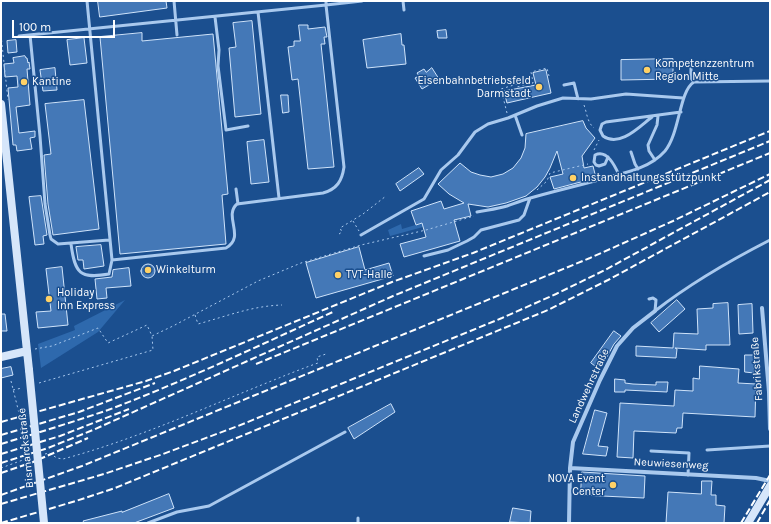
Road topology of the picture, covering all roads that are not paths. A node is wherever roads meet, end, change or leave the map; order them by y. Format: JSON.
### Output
{"nodes":[{"id":1,"x":87,"y":1,"type":"edge"},
{"id":2,"x":174,"y":1,"type":"edge"},
{"id":3,"x":362,"y":1,"type":"edge"},
{"id":4,"x":403,"y":1,"type":"edge"},
{"id":5,"x":326,"y":3,"type":"edge"},
{"id":6,"x":404,"y":10,"type":"dead end"},
{"id":7,"x":258,"y":12,"type":"junction"},
{"id":8,"x":215,"y":16,"type":"junction"},
{"id":9,"x":176,"y":21,"type":"junction"},
{"id":10,"x":90,"y":29,"type":"junction"},
{"id":11,"x":30,"y":35,"type":"junction"},
{"id":12,"x":177,"y":35,"type":"dead end"},
{"id":13,"x":19,"y":36,"type":"dead end"},
{"id":14,"x":691,"y":68,"type":"dead end"},
{"id":15,"x":770,"y":81,"type":"edge"},
{"id":16,"x":694,"y":82,"type":"junction"},
{"id":17,"x":564,"y":85,"type":"dead end"},
{"id":18,"x":683,"y":98,"type":"junction"},
{"id":19,"x":578,"y":99,"type":"junction"},
{"id":20,"x":1,"y":104,"type":"edge"},
{"id":21,"x":681,"y":112,"type":"junction"},
{"id":22,"x":515,"y":115,"type":"junction"},
{"id":23,"x":658,"y":116,"type":"junction"},
{"id":24,"x":652,"y":117,"type":"junction"},
{"id":25,"x":248,"y":126,"type":"dead end"},
{"id":26,"x":522,"y":134,"type":"dead end"},
{"id":27,"x":631,"y":152,"type":"dead end"},
{"id":28,"x":608,"y":157,"type":"junction"},
{"id":29,"x":4,"y":159,"type":"edge"},
{"id":30,"x":655,"y":160,"type":"junction"},
{"id":31,"x":638,"y":169,"type":"junction"},
{"id":32,"x":619,"y":175,"type":"junction"},
{"id":33,"x":236,"y":189,"type":"dead end"},
{"id":34,"x":279,"y":198,"type":"junction"},
{"id":35,"x":530,"y":198,"type":"junction"},
{"id":36,"x":238,"y":204,"type":"junction"},
{"id":37,"x":477,"y":212,"type":"road end"},
{"id":38,"x":361,"y":235,"type":"dead end"},
{"id":39,"x":110,"y":240,"type":"junction"},
{"id":40,"x":770,"y":240,"type":"edge"},
{"id":41,"x":71,"y":244,"type":"junction"},
{"id":42,"x":424,"y":256,"type":"dead end"},
{"id":43,"x":112,"y":260,"type":"junction"},
{"id":44,"x":649,"y":299,"type":"dead end"},
{"id":45,"x":762,"y":308,"type":"dead end"},
{"id":46,"x":655,"y":310,"type":"junction"},
{"id":47,"x":29,"y":350,"type":"junction"},
{"id":48,"x":1,"y":357,"type":"edge"},
{"id":49,"x":770,"y":429,"type":"edge"},
{"id":50,"x":345,"y":432,"type":"dead end"},
{"id":51,"x":770,"y":446,"type":"edge"},
{"id":52,"x":707,"y":450,"type":"dead end"},
{"id":53,"x":651,"y":451,"type":"dead end"},
{"id":54,"x":570,"y":468,"type":"junction"},
{"id":55,"x":688,"y":474,"type":"junction"},
{"id":56,"x":770,"y":481,"type":"edge"},
{"id":57,"x":770,"y":486,"type":"edge"},
{"id":58,"x":358,"y":518,"type":"dead end"},
{"id":59,"x":44,"y":523,"type":"edge"},
{"id":60,"x":148,"y":523,"type":"edge"},
{"id":61,"x":358,"y":523,"type":"edge"},
{"id":62,"x":569,"y":523,"type":"edge"},
{"id":63,"x":748,"y":523,"type":"edge"}],
"edges":[{"from":1,"to":10,"type":"lane"},
{"from":2,"to":9,"type":"lane"},
{"from":3,"to":5,"type":"lane"},
{"from":4,"to":6,"type":"lane"},
{"from":5,"to":7,"type":"lane"},
{"from":5,"to":34,"type":"lane"},
{"from":7,"to":8,"type":"lane"},
{"from":7,"to":34,"type":"lane"},
{"from":8,"to":9,"type":"lane"},
{"from":8,"to":25,"type":"lane"},
{"from":9,"to":10,"type":"lane"},
{"from":9,"to":12,"type":"lane"},
{"from":10,"to":11,"type":"lane"},
{"from":10,"to":39,"type":"lane"},
{"from":11,"to":13,"type":"lane"},
{"from":11,"to":41,"type":"lane"},
{"from":14,"to":16,"type":"lane"},
{"from":15,"to":16,"type":"lane"},
{"from":16,"to":18,"type":"lane"},
{"from":17,"to":19,"type":"lane"},
{"from":18,"to":19,"type":"lane"},
{"from":18,"to":21,"type":"lane"},
{"from":19,"to":22,"type":"lane"},
{"from":20,"to":29,"type":"main road","name":"Bismarckstraße"},
{"from":21,"to":23,"type":"lane"},
{"from":21,"to":30,"type":"lane"},
{"from":22,"to":26,"type":"lane"},
{"from":22,"to":38,"type":"lane"},
{"from":23,"to":24,"type":"lane"},
{"from":23,"to":30,"type":"lane"},
{"from":24,"to":24,"type":"lane"},
{"from":27,"to":31,"type":"lane"},
{"from":28,"to":28,"type":"lane"},
{"from":28,"to":32,"type":"lane"},
{"from":29,"to":47,"type":"main road","name":"Bismarckstraße"},
{"from":30,"to":31,"type":"lane"},
{"from":31,"to":32,"type":"lane"},
{"from":32,"to":35,"type":"lane"},
{"from":33,"to":36,"type":"lane"},
{"from":34,"to":36,"type":"lane"},
{"from":35,"to":37,"type":"lane"},
{"from":35,"to":42,"type":"lane"},
{"from":36,"to":43,"type":"lane"},
{"from":39,"to":41,"type":"lane"},
{"from":39,"to":43,"type":"lane"},
{"from":40,"to":46,"type":"lane","name":"Landwehrstraße"},
{"from":41,"to":43,"type":"lane"},
{"from":44,"to":46,"type":"lane"},
{"from":45,"to":49,"type":"street","name":"Fabrikstraße"},
{"from":46,"to":54,"type":"street","name":"Landwehrstraße"},
{"from":47,"to":48,"type":"main road"},
{"from":47,"to":59,"type":"main road","name":"Bismarckstraße","bridge":true},
{"from":50,"to":60,"type":"lane"},
{"from":51,"to":52,"type":"lane"},
{"from":53,"to":55,"type":"lane"},
{"from":54,"to":55,"type":"street","name":"Neuwiesenweg"},
{"from":54,"to":62,"type":"street","name":"Landwehrstraße"},
{"from":55,"to":56,"type":"street","name":"Neuwiesenweg"},
{"from":57,"to":63,"type":"main road"},
{"from":58,"to":61,"type":"lane"}]}
